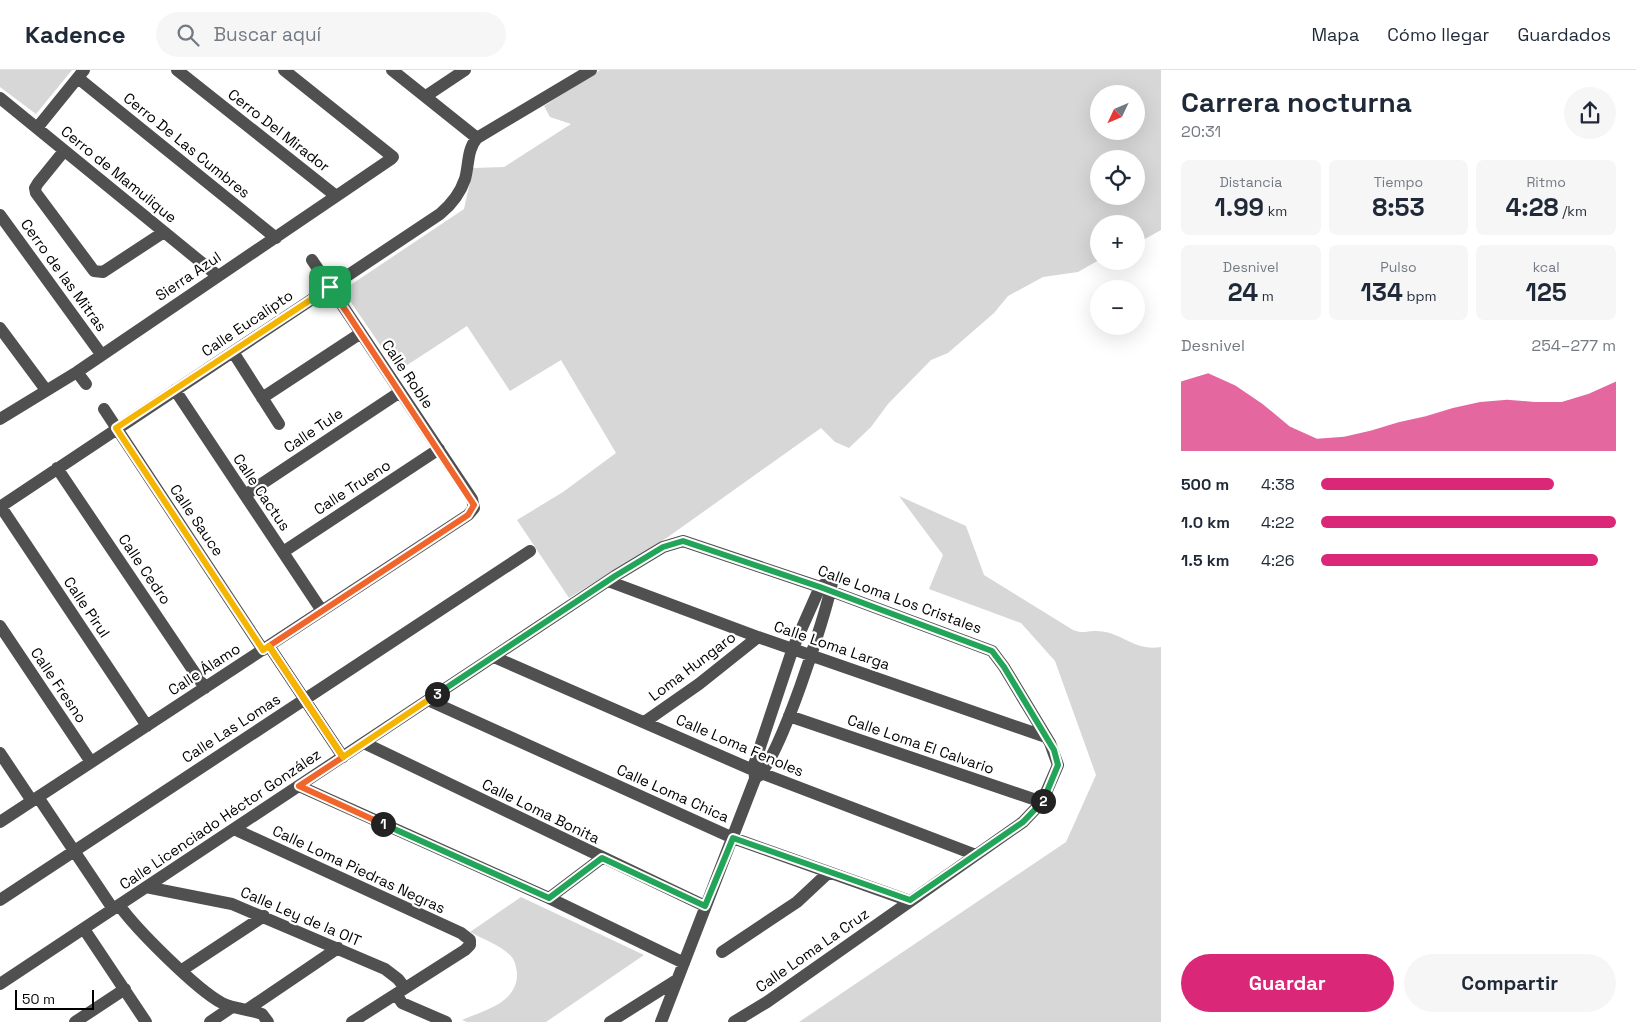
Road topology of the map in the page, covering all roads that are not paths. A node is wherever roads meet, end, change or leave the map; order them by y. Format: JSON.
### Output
{"nodes":[{"id":1,"x":177,"y":70,"type":"edge"},
{"id":2,"x":284,"y":70,"type":"edge"},
{"id":3,"x":392,"y":70,"type":"edge"},
{"id":4,"x":465,"y":70,"type":"edge"},
{"id":5,"x":591,"y":70,"type":"edge"},
{"id":6,"x":81,"y":74,"type":"edge"},
{"id":7,"x":426,"y":96,"type":"junction"},
{"id":8,"x":0,"y":98,"type":"edge"},
{"id":9,"x":37,"y":128,"type":"junction"},
{"id":10,"x":477,"y":138,"type":"junction"},
{"id":11,"x":64,"y":151,"type":"junction"},
{"id":12,"x":336,"y":196,"type":"junction"},
{"id":13,"x":0,"y":215,"type":"edge"},
{"id":14,"x":164,"y":232,"type":"junction"},
{"id":15,"x":276,"y":238,"type":"junction"},
{"id":16,"x":312,"y":260,"type":"dead end"},
{"id":17,"x":218,"y":276,"type":"junction"},
{"id":18,"x":330,"y":287,"type":"junction"},
{"id":19,"x":0,"y":328,"type":"edge"},
{"id":20,"x":361,"y":333,"type":"junction"},
{"id":21,"x":233,"y":352,"type":"junction"},
{"id":22,"x":101,"y":354,"type":"junction"},
{"id":23,"x":76,"y":372,"type":"junction"},
{"id":24,"x":86,"y":384,"type":"dead end"},
{"id":25,"x":46,"y":390,"type":"junction"},
{"id":26,"x":175,"y":390,"type":"junction"},
{"id":27,"x":400,"y":392,"type":"junction"},
{"id":28,"x":262,"y":398,"type":"junction"},
{"id":29,"x":104,"y":409,"type":"dead end"},
{"id":30,"x":0,"y":419,"type":"edge"},
{"id":31,"x":279,"y":424,"type":"dead end"},
{"id":32,"x":116,"y":428,"type":"junction"},
{"id":33,"x":439,"y":449,"type":"junction"},
{"id":34,"x":57,"y":468,"type":"junction"},
{"id":35,"x":245,"y":494,"type":"junction"},
{"id":36,"x":0,"y":507,"type":"edge"},
{"id":37,"x":474,"y":508,"type":"joint"},
{"id":38,"x":671,"y":544,"type":"joint"},
{"id":39,"x":530,"y":551,"type":"dead end"},
{"id":40,"x":283,"y":552,"type":"junction"},
{"id":41,"x":608,"y":581,"type":"junction"},
{"id":42,"x":825,"y":589,"type":"junction"},
{"id":43,"x":322,"y":611,"type":"junction"},
{"id":44,"x":0,"y":626,"type":"edge"},
{"id":45,"x":758,"y":637,"type":"junction"},
{"id":46,"x":266,"y":648,"type":"junction"},
{"id":47,"x":793,"y":648,"type":"junction"},
{"id":48,"x":811,"y":654,"type":"junction"},
{"id":49,"x":494,"y":657,"type":"junction"},
{"id":50,"x":205,"y":688,"type":"junction"},
{"id":51,"x":304,"y":699,"type":"junction"},
{"id":52,"x":428,"y":700,"type":"junction"},
{"id":53,"x":789,"y":716,"type":"junction"},
{"id":54,"x":646,"y":721,"type":"junction"},
{"id":55,"x":147,"y":726,"type":"junction"},
{"id":56,"x":1046,"y":737,"type":"junction"},
{"id":57,"x":364,"y":743,"type":"junction"},
{"id":58,"x":0,"y":752,"type":"edge"},
{"id":59,"x":343,"y":757,"type":"junction"},
{"id":60,"x":91,"y":762,"type":"junction"},
{"id":61,"x":1058,"y":765,"type":"joint"},
{"id":62,"x":757,"y":774,"type":"junction"},
{"id":63,"x":299,"y":786,"type":"junction"},
{"id":64,"x":35,"y":799,"type":"junction"},
{"id":65,"x":1042,"y":802,"type":"junction"},
{"id":66,"x":0,"y":822,"type":"edge"},
{"id":67,"x":234,"y":829,"type":"junction"},
{"id":68,"x":733,"y":838,"type":"junction"},
{"id":69,"x":74,"y":851,"type":"junction"},
{"id":70,"x":976,"y":855,"type":"junction"},
{"id":71,"x":602,"y":858,"type":"junction"},
{"id":72,"x":828,"y":873,"type":"junction"},
{"id":73,"x":146,"y":887,"type":"junction"},
{"id":74,"x":549,"y":898,"type":"junction"},
{"id":75,"x":0,"y":900,"type":"edge"},
{"id":76,"x":910,"y":900,"type":"junction"},
{"id":77,"x":705,"y":906,"type":"junction"},
{"id":78,"x":116,"y":907,"type":"junction"},
{"id":79,"x":264,"y":916,"type":"junction"},
{"id":80,"x":84,"y":929,"type":"junction"},
{"id":81,"x":338,"y":948,"type":"junction"},
{"id":82,"x":722,"y":952,"type":"dead end"},
{"id":83,"x":684,"y":963,"type":"junction"},
{"id":84,"x":182,"y":970,"type":"junction"},
{"id":85,"x":675,"y":981,"type":"junction"},
{"id":86,"x":0,"y":984,"type":"edge"},
{"id":87,"x":125,"y":989,"type":"junction"},
{"id":88,"x":400,"y":991,"type":"junction"},
{"id":89,"x":232,"y":1007,"type":"junction"},
{"id":90,"x":248,"y":1009,"type":"junction"},
{"id":91,"x":75,"y":1022,"type":"edge"},
{"id":92,"x":146,"y":1022,"type":"edge"},
{"id":93,"x":210,"y":1022,"type":"edge"},
{"id":94,"x":268,"y":1022,"type":"edge"},
{"id":95,"x":352,"y":1022,"type":"edge"},
{"id":96,"x":446,"y":1022,"type":"edge"},
{"id":97,"x":610,"y":1022,"type":"edge"},
{"id":98,"x":661,"y":1022,"type":"edge"},
{"id":99,"x":734,"y":1022,"type":"edge"}],
"edges":[{"from":1,"to":12,"type":"street","name":"Cerro Del Mirador"},
{"from":2,"to":12,"type":"street","name":"Sierra Azul"},
{"from":3,"to":7,"type":"street"},
{"from":4,"to":7,"type":"street"},
{"from":5,"to":10,"type":"street"},
{"from":6,"to":9,"type":"street"},
{"from":6,"to":15,"type":"street","name":"Cerro De Las Cumbres"},
{"from":7,"to":10,"type":"street"},
{"from":8,"to":9,"type":"street","name":"Cerro de Mamulique"},
{"from":9,"to":11,"type":"street","name":"Cerro de Mamulique"},
{"from":10,"to":18,"type":"street","name":"Calle Eucalipto"},
{"from":11,"to":14,"type":"street","name":"Cerro de Mamulique"},
{"from":11,"to":14,"type":"street"},
{"from":12,"to":15,"type":"street","name":"Sierra Azul"},
{"from":13,"to":22,"type":"street","name":"Cerro de las Mitras"},
{"from":14,"to":17,"type":"street","name":"Cerro de Mamulique"},
{"from":15,"to":17,"type":"street","name":"Sierra Azul"},
{"from":16,"to":18,"type":"street","name":"Calle Roble"},
{"from":17,"to":22,"type":"street","name":"Sierra Azul"},
{"from":18,"to":20,"type":"street","name":"Calle Roble"},
{"from":18,"to":21,"type":"street","name":"Calle Eucalipto"},
{"from":19,"to":25,"type":"street"},
{"from":20,"to":27,"type":"street","name":"Calle Roble"},
{"from":20,"to":28,"type":"street"},
{"from":21,"to":26,"type":"street","name":"Calle Eucalipto"},
{"from":21,"to":28,"type":"street"},
{"from":22,"to":23,"type":"street","name":"Sierra Azul"},
{"from":23,"to":24,"type":"street"},
{"from":23,"to":25,"type":"street","name":"Sierra Azul"},
{"from":25,"to":30,"type":"street","name":"Sierra Azul"},
{"from":26,"to":32,"type":"street","name":"Calle Eucalipto"},
{"from":26,"to":35,"type":"street","name":"Calle Cactus"},
{"from":27,"to":33,"type":"street","name":"Calle Roble"},
{"from":27,"to":35,"type":"street","name":"Calle Tule"},
{"from":28,"to":31,"type":"street"},
{"from":29,"to":32,"type":"street","name":"Calle Sauce"},
{"from":32,"to":34,"type":"street","name":"Calle Eucalipto"},
{"from":32,"to":46,"type":"street","name":"Calle Sauce"},
{"from":33,"to":37,"type":"street","name":"Calle Roble"},
{"from":33,"to":40,"type":"street","name":"Calle Trueno"},
{"from":34,"to":36,"type":"street","name":"Calle Eucalipto"},
{"from":34,"to":50,"type":"street","name":"Calle Cedro"},
{"from":35,"to":40,"type":"street","name":"Calle Cactus"},
{"from":36,"to":55,"type":"street","name":"Calle Pirul"},
{"from":37,"to":43,"type":"street","name":"Calle Álamo"},
{"from":38,"to":41,"type":"street","name":"Calle Licenciado Héctor González"},
{"from":38,"to":42,"type":"street","name":"Calle Loma Los Cristales"},
{"from":39,"to":51,"type":"street","name":"Calle Las Lomas"},
{"from":40,"to":43,"type":"street","name":"Calle Cactus"},
{"from":41,"to":45,"type":"street","name":"Calle Loma Larga"},
{"from":41,"to":49,"type":"street","name":"Calle Licenciado Héctor González"},
{"from":42,"to":47,"type":"street"},
{"from":42,"to":48,"type":"street"},
{"from":42,"to":56,"type":"street","name":"Calle Loma Los Cristales"},
{"from":43,"to":46,"type":"street","name":"Calle Álamo"},
{"from":44,"to":60,"type":"street","name":"Calle Fresno"},
{"from":45,"to":47,"type":"street","name":"Calle Loma Larga"},
{"from":45,"to":54,"type":"street","name":"Loma Hungaro"},
{"from":46,"to":50,"type":"street","name":"Calle Álamo"},
{"from":46,"to":51,"type":"street","name":"Calle Sauce"},
{"from":47,"to":48,"type":"street","name":"Calle Loma Larga"},
{"from":47,"to":62,"type":"street"},
{"from":48,"to":53,"type":"street"},
{"from":48,"to":56,"type":"street","name":"Calle Loma Larga"},
{"from":49,"to":52,"type":"street","name":"Calle Licenciado Héctor González"},
{"from":49,"to":54,"type":"street","name":"Calle Loma Fenoles"},
{"from":50,"to":55,"type":"street","name":"Calle Álamo"},
{"from":51,"to":59,"type":"street","name":"Calle Sauce"},
{"from":51,"to":69,"type":"street","name":"Calle Las Lomas"},
{"from":52,"to":57,"type":"street","name":"Calle Licenciado Héctor González"},
{"from":52,"to":68,"type":"street","name":"Calle Loma Chica"},
{"from":53,"to":62,"type":"street"},
{"from":53,"to":65,"type":"street","name":"Calle Loma El Calvario"},
{"from":54,"to":62,"type":"street","name":"Calle Loma Fenoles"},
{"from":55,"to":60,"type":"street","name":"Calle Álamo"},
{"from":56,"to":61,"type":"street","name":"Calle Loma Los Cristales"},
{"from":57,"to":59,"type":"street","name":"Calle Licenciado Héctor González"},
{"from":57,"to":71,"type":"street","name":"Calle Loma Bonita"},
{"from":58,"to":64,"type":"street"},
{"from":59,"to":63,"type":"street","name":"Calle Licenciado Héctor González"},
{"from":60,"to":64,"type":"street","name":"Calle Álamo"},
{"from":61,"to":65,"type":"street","name":"Calle Loma La Cruz"},
{"from":62,"to":68,"type":"street"},
{"from":62,"to":70,"type":"street","name":"Calle Loma Fenoles"},
{"from":63,"to":67,"type":"street","name":"Calle Licenciado Héctor González"},
{"from":63,"to":74,"type":"street"},
{"from":64,"to":66,"type":"street","name":"Calle Álamo"},
{"from":64,"to":69,"type":"street"},
{"from":65,"to":70,"type":"street","name":"Calle Loma La Cruz"},
{"from":67,"to":73,"type":"street","name":"Calle Licenciado Héctor González"},
{"from":67,"to":88,"type":"street","name":"Calle Loma Piedras Negras"},
{"from":68,"to":72,"type":"street","name":"Calle Loma Chica"},
{"from":68,"to":77,"type":"street"},
{"from":69,"to":75,"type":"street","name":"Calle Las Lomas"},
{"from":69,"to":78,"type":"street"},
{"from":70,"to":76,"type":"street","name":"Calle Loma La Cruz"},
{"from":71,"to":74,"type":"street"},
{"from":71,"to":77,"type":"street","name":"Calle Loma Bonita"},
{"from":72,"to":76,"type":"street","name":"Calle Loma Chica"},
{"from":72,"to":82,"type":"street"},
{"from":73,"to":78,"type":"street","name":"Calle Licenciado Héctor González"},
{"from":73,"to":79,"type":"street","name":"Calle Ley de la OIT"},
{"from":74,"to":83,"type":"street"},
{"from":76,"to":99,"type":"street","name":"Calle Loma La Cruz"},
{"from":77,"to":83,"type":"street"},
{"from":78,"to":80,"type":"street","name":"Calle Licenciado Héctor González"},
{"from":78,"to":84,"type":"street"},
{"from":79,"to":81,"type":"street","name":"Calle Ley de la OIT"},
{"from":79,"to":84,"type":"street"},
{"from":80,"to":86,"type":"street","name":"Calle Licenciado Héctor González"},
{"from":80,"to":87,"type":"street"},
{"from":81,"to":88,"type":"street","name":"Calle Ley de la OIT"},
{"from":81,"to":90,"type":"street"},
{"from":83,"to":85,"type":"street"},
{"from":84,"to":89,"type":"street"},
{"from":85,"to":97,"type":"street"},
{"from":85,"to":98,"type":"street"},
{"from":87,"to":91,"type":"street"},
{"from":87,"to":92,"type":"street"},
{"from":88,"to":95,"type":"street"},
{"from":88,"to":96,"type":"street","name":"Calle Ley de la OIT"},
{"from":89,"to":90,"type":"street"},
{"from":89,"to":93,"type":"street"},
{"from":90,"to":94,"type":"street"}]}
